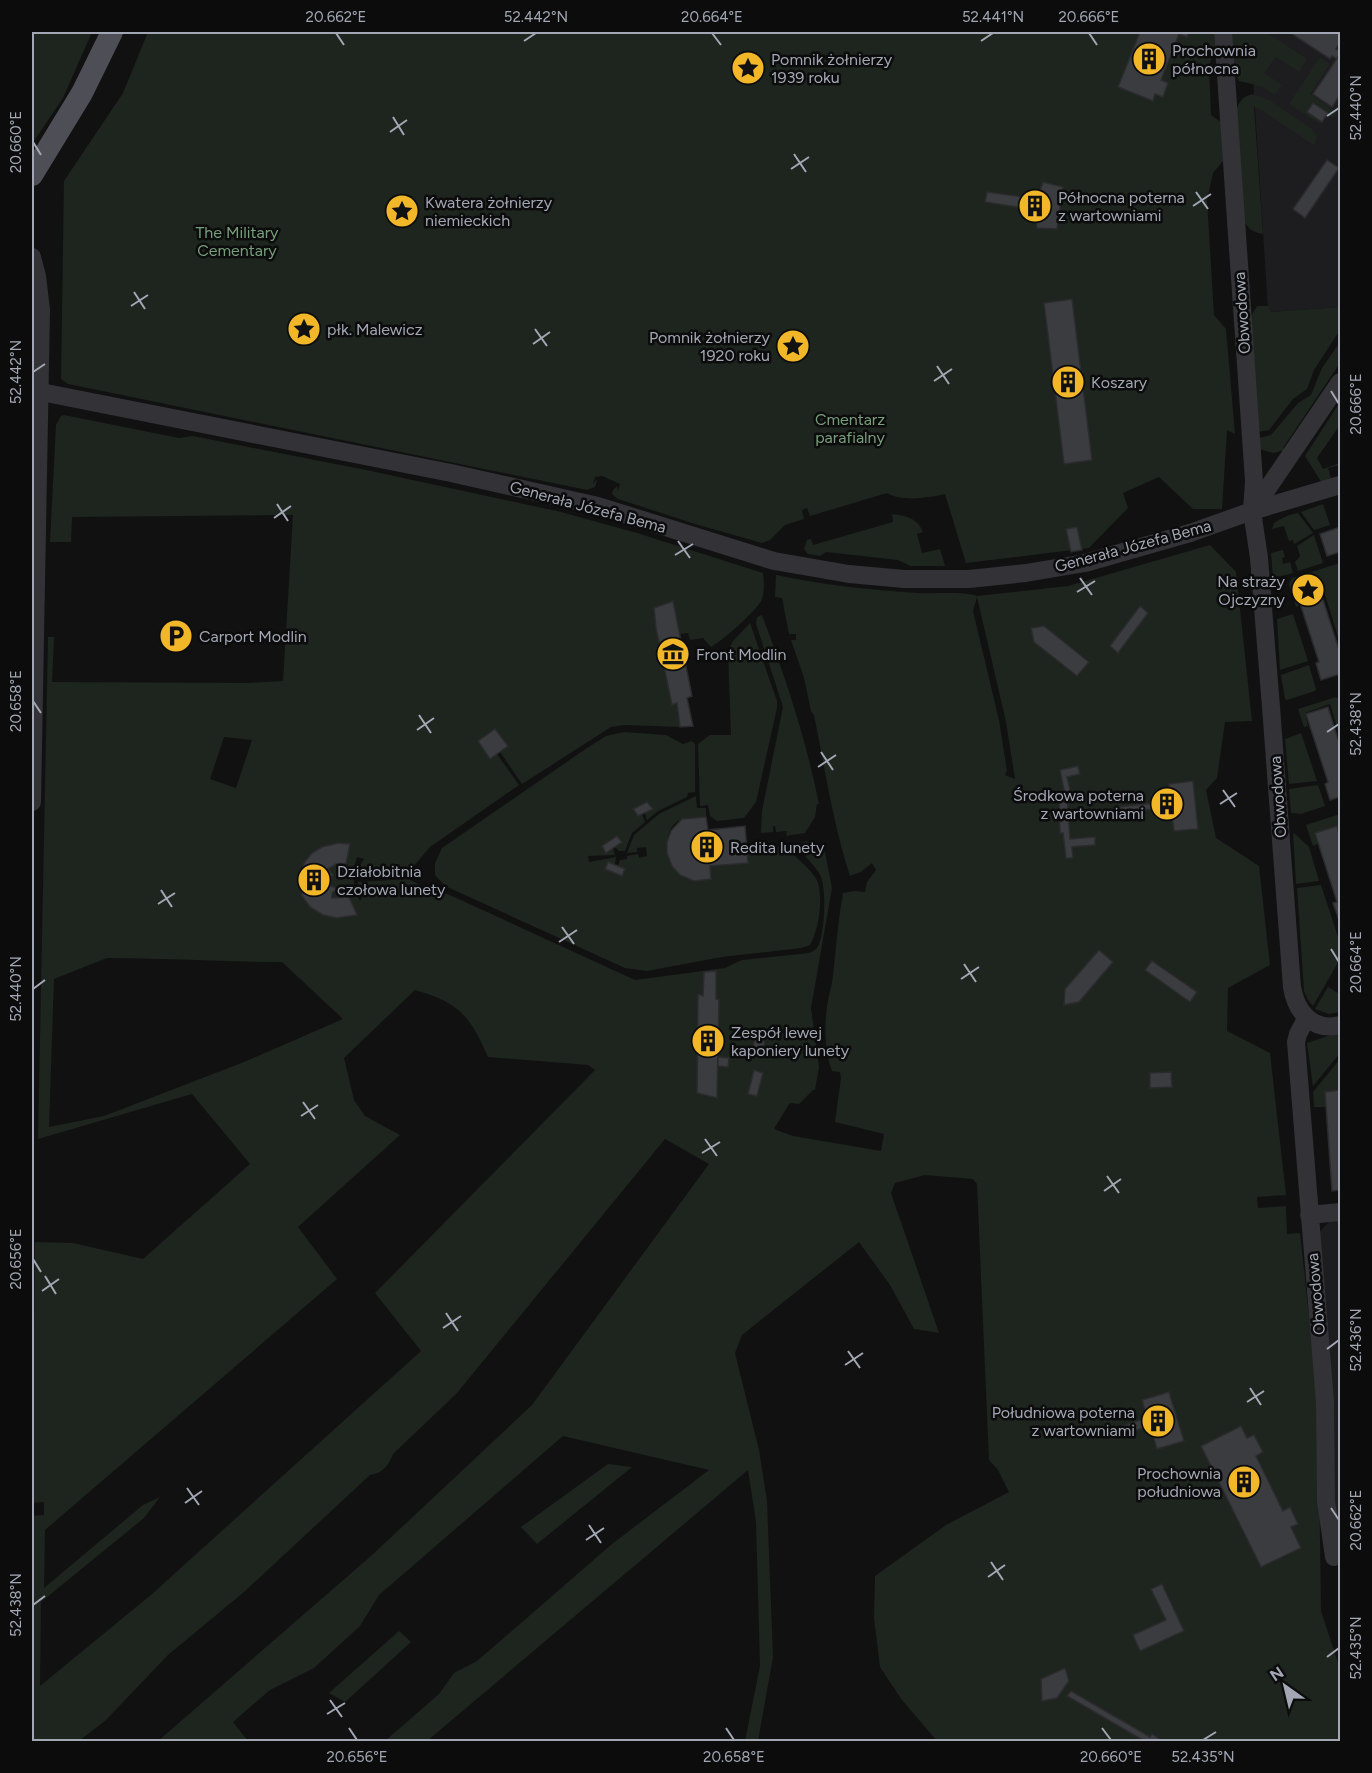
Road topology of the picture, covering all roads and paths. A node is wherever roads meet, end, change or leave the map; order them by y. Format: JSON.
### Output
{"nodes":[{"id":1,"x":112,"y":32,"type":"edge"},
{"id":2,"x":1223,"y":32,"type":"edge"},
{"id":3,"x":32,"y":175,"type":"edge"},
{"id":4,"x":32,"y":257,"type":"edge"},
{"id":5,"x":1341,"y":382,"type":"edge"},
{"id":6,"x":41,"y":392,"type":"junction"},
{"id":7,"x":1341,"y":485,"type":"edge"},
{"id":8,"x":1252,"y":512,"type":"junction"},
{"id":9,"x":32,"y":802,"type":"edge"},
{"id":10,"x":1306,"y":1019,"type":"junction"},
{"id":11,"x":1341,"y":1025,"type":"edge"},
{"id":12,"x":1341,"y":1212,"type":"edge"},
{"id":13,"x":1309,"y":1215,"type":"junction"},
{"id":14,"x":1334,"y":1557,"type":"dead end"}],
"edges":[{"from":1,"to":3,"type":"main road"},
{"from":2,"to":8,"type":"street","name":"Obwodowa"},
{"from":4,"to":6,"type":"street"},
{"from":5,"to":8,"type":"street"},
{"from":6,"to":8,"type":"street","name":"Generała Józefa Bema"},
{"from":6,"to":9,"type":"street"},
{"from":7,"to":8,"type":"street","name":"Generała Józefa Bema"},
{"from":8,"to":10,"type":"street","name":"Obwodowa"},
{"from":10,"to":11,"type":"street"},
{"from":10,"to":13,"type":"street","name":"Obwodowa"},
{"from":12,"to":13,"type":"street"},
{"from":13,"to":14,"type":"street","name":"Obwodowa"}]}
